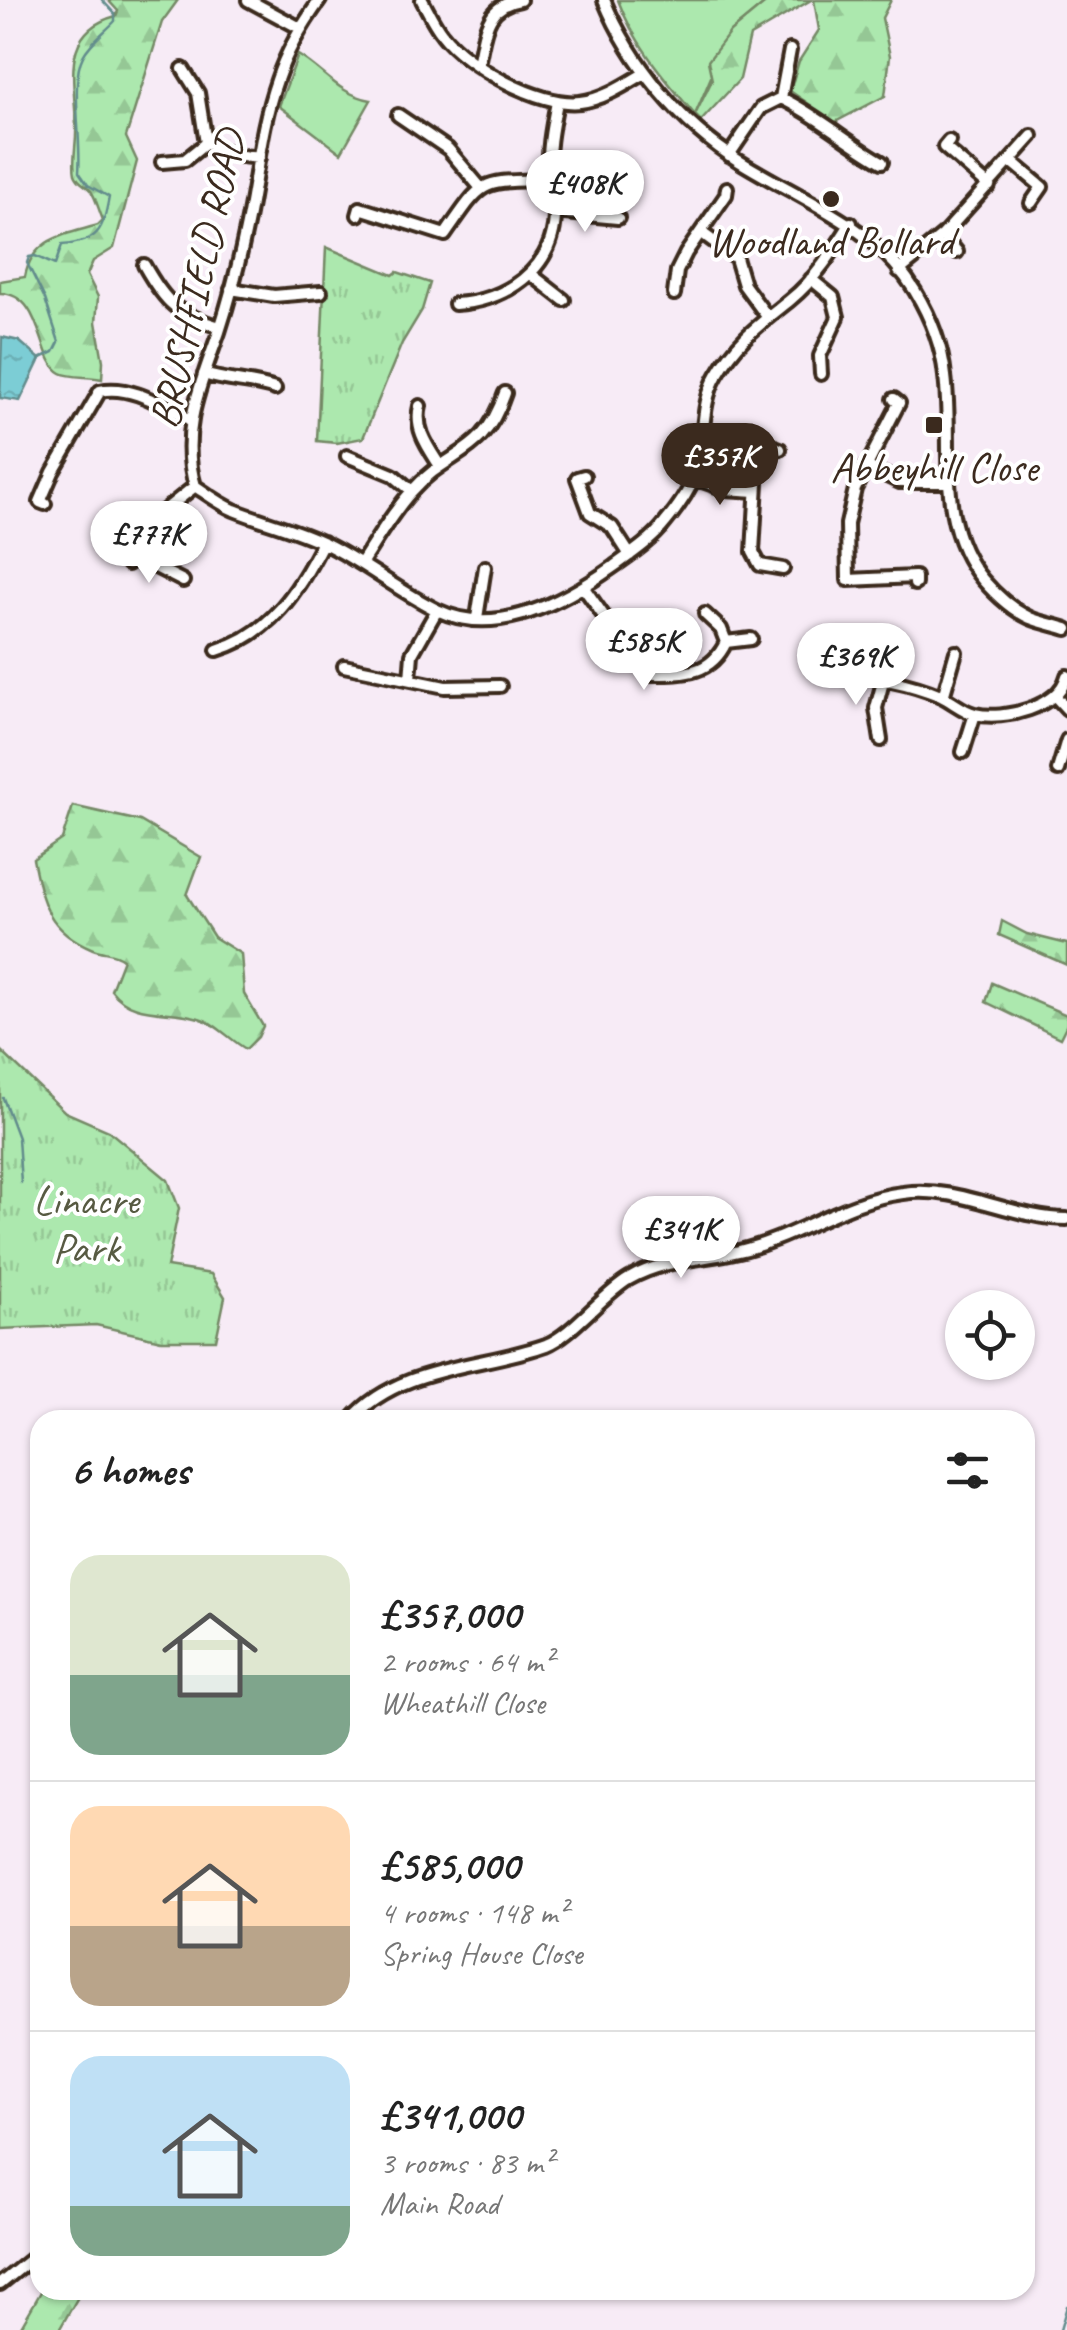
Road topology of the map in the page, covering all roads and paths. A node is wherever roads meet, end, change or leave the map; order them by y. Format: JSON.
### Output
{"nodes":[{"id":1,"x":248,"y":0,"type":"edge"},
{"id":2,"x":320,"y":0,"type":"edge"},
{"id":3,"x":422,"y":0,"type":"edge"},
{"id":4,"x":520,"y":0,"type":"edge"},
{"id":5,"x":604,"y":0,"type":"edge"},
{"id":6,"x":300,"y":28,"type":"junction"},
{"id":7,"x":790,"y":50,"type":"dead end"},
{"id":8,"x":478,"y":64,"type":"junction"},
{"id":9,"x":184,"y":70,"type":"dead end"},
{"id":10,"x":645,"y":73,"type":"junction"},
{"id":11,"x":781,"y":98,"type":"junction"},
{"id":12,"x":557,"y":102,"type":"junction"},
{"id":13,"x":398,"y":115,"type":"dead end"},
{"id":14,"x":1032,"y":136,"type":"dead end"},
{"id":15,"x":949,"y":141,"type":"dead end"},
{"id":16,"x":206,"y":143,"type":"junction"},
{"id":17,"x":730,"y":155,"type":"junction"},
{"id":18,"x":258,"y":158,"type":"junction"},
{"id":19,"x":1011,"y":161,"type":"junction"},
{"id":20,"x":162,"y":162,"type":"dead end"},
{"id":21,"x":882,"y":162,"type":"dead end"},
{"id":22,"x":548,"y":180,"type":"junction"},
{"id":23,"x":480,"y":186,"type":"junction"},
{"id":24,"x":989,"y":186,"type":"junction"},
{"id":25,"x":727,"y":188,"type":"dead end"},
{"id":26,"x":1030,"y":202,"type":"dead end"},
{"id":27,"x":555,"y":212,"type":"junction"},
{"id":28,"x":358,"y":216,"type":"dead end"},
{"id":29,"x":618,"y":218,"type":"dead end"},
{"id":30,"x":851,"y":223,"type":"junction"},
{"id":31,"x":702,"y":233,"type":"junction"},
{"id":32,"x":942,"y":235,"type":"junction"},
{"id":33,"x":957,"y":252,"type":"dead end"},
{"id":34,"x":144,"y":265,"type":"dead end"},
{"id":35,"x":899,"y":270,"type":"junction"},
{"id":36,"x":532,"y":274,"type":"junction"},
{"id":37,"x":811,"y":279,"type":"junction"},
{"id":38,"x":231,"y":289,"type":"junction"},
{"id":39,"x":320,"y":292,"type":"dead end"},
{"id":40,"x":674,"y":294,"type":"dead end"},
{"id":41,"x":564,"y":300,"type":"dead end"},
{"id":42,"x":455,"y":304,"type":"dead end"},
{"id":43,"x":766,"y":316,"type":"junction"},
{"id":44,"x":220,"y":327,"type":"junction"},
{"id":45,"x":204,"y":374,"type":"junction"},
{"id":46,"x":821,"y":374,"type":"dead end"},
{"id":47,"x":275,"y":389,"type":"dead end"},
{"id":48,"x":504,"y":393,"type":"dead end"},
{"id":49,"x":894,"y":399,"type":"dead end"},
{"id":50,"x":420,"y":406,"type":"dead end"},
{"id":51,"x":192,"y":420,"type":"junction"},
{"id":52,"x":780,"y":449,"type":"dead end"},
{"id":53,"x":347,"y":456,"type":"dead end"},
{"id":54,"x":440,"y":466,"type":"junction"},
{"id":55,"x":866,"y":466,"type":"junction"},
{"id":56,"x":584,"y":476,"type":"dead end"},
{"id":57,"x":694,"y":478,"type":"junction"},
{"id":58,"x":948,"y":482,"type":"junction"},
{"id":59,"x":195,"y":486,"type":"junction"},
{"id":60,"x":412,"y":491,"type":"junction"},
{"id":61,"x":756,"y":491,"type":"junction"},
{"id":62,"x":45,"y":504,"type":"dead end"},
{"id":63,"x":323,"y":542,"type":"junction"},
{"id":64,"x":630,"y":555,"type":"junction"},
{"id":65,"x":362,"y":562,"type":"junction"},
{"id":66,"x":485,"y":567,"type":"dead end"},
{"id":67,"x":784,"y":569,"type":"dead end"},
{"id":68,"x":184,"y":580,"type":"dead end"},
{"id":69,"x":915,"y":584,"type":"dead end"},
{"id":70,"x":584,"y":588,"type":"junction"},
{"id":71,"x":437,"y":610,"type":"junction"},
{"id":72,"x":705,"y":614,"type":"dead end"},
{"id":73,"x":477,"y":618,"type":"junction"},
{"id":74,"x":1067,"y":629,"type":"edge"},
{"id":75,"x":751,"y":640,"type":"dead end"},
{"id":76,"x":726,"y":642,"type":"junction"},
{"id":77,"x":218,"y":650,"type":"dead end"},
{"id":78,"x":956,"y":652,"type":"dead end"},
{"id":79,"x":344,"y":666,"type":"dead end"},
{"id":80,"x":828,"y":672,"type":"dead end"},
{"id":81,"x":1067,"y":676,"type":"edge"},
{"id":82,"x":884,"y":678,"type":"junction"},
{"id":83,"x":410,"y":679,"type":"junction"},
{"id":84,"x":500,"y":686,"type":"dead end"},
{"id":85,"x":1055,"y":696,"type":"junction"},
{"id":86,"x":943,"y":697,"type":"junction"},
{"id":87,"x":1067,"y":708,"type":"edge"},
{"id":88,"x":975,"y":714,"type":"junction"},
{"id":89,"x":882,"y":740,"type":"dead end"},
{"id":90,"x":1067,"y":740,"type":"edge"},
{"id":91,"x":963,"y":752,"type":"dead end"},
{"id":92,"x":1058,"y":770,"type":"dead end"},
{"id":93,"x":1067,"y":1219,"type":"edge"},
{"id":94,"x":360,"y":1410,"type":"edge"},
{"id":95,"x":30,"y":2260,"type":"edge"},
{"id":96,"x":0,"y":2284,"type":"edge"}],
"edges":[{"from":1,"to":6,"type":"street"},
{"from":2,"to":6,"type":"street","name":"BRUSHFIELD ROAD"},
{"from":3,"to":8,"type":"street"},
{"from":4,"to":8,"type":"street"},
{"from":5,"to":10,"type":"street"},
{"from":6,"to":18,"type":"street","name":"BRUSHFIELD ROAD"},
{"from":7,"to":11,"type":"street"},
{"from":8,"to":12,"type":"street"},
{"from":9,"to":16,"type":"street"},
{"from":10,"to":12,"type":"street"},
{"from":10,"to":17,"type":"street"},
{"from":11,"to":17,"type":"street"},
{"from":11,"to":21,"type":"street"},
{"from":12,"to":22,"type":"street"},
{"from":13,"to":23,"type":"street"},
{"from":14,"to":19,"type":"street"},
{"from":15,"to":24,"type":"street"},
{"from":16,"to":18,"type":"street"},
{"from":16,"to":20,"type":"street"},
{"from":17,"to":30,"type":"street"},
{"from":18,"to":38,"type":"street","name":"BRUSHFIELD ROAD"},
{"from":19,"to":24,"type":"street"},
{"from":19,"to":26,"type":"street"},
{"from":22,"to":23,"type":"street"},
{"from":22,"to":27,"type":"street"},
{"from":23,"to":28,"type":"street"},
{"from":24,"to":32,"type":"street"},
{"from":25,"to":31,"type":"street"},
{"from":27,"to":29,"type":"street"},
{"from":27,"to":36,"type":"street"},
{"from":30,"to":35,"type":"street"},
{"from":30,"to":37,"type":"street"},
{"from":31,"to":40,"type":"street"},
{"from":31,"to":43,"type":"street"},
{"from":32,"to":33,"type":"street"},
{"from":32,"to":35,"type":"street"},
{"from":34,"to":44,"type":"street"},
{"from":35,"to":58,"type":"street"},
{"from":36,"to":41,"type":"street"},
{"from":36,"to":42,"type":"street"},
{"from":37,"to":43,"type":"street"},
{"from":37,"to":46,"type":"street"},
{"from":38,"to":39,"type":"street"},
{"from":38,"to":44,"type":"street","name":"BRUSHFIELD ROAD"},
{"from":43,"to":57,"type":"street"},
{"from":44,"to":45,"type":"street","name":"BRUSHFIELD ROAD"},
{"from":45,"to":47,"type":"street"},
{"from":45,"to":51,"type":"street","name":"BRUSHFIELD ROAD"},
{"from":48,"to":54,"type":"street"},
{"from":49,"to":55,"type":"street"},
{"from":50,"to":54,"type":"street"},
{"from":51,"to":59,"type":"street","name":"BRUSHFIELD ROAD"},
{"from":51,"to":62,"type":"street"},
{"from":52,"to":61,"type":"street"},
{"from":53,"to":60,"type":"street"},
{"from":54,"to":60,"type":"street"},
{"from":55,"to":58,"type":"street"},
{"from":55,"to":69,"type":"street"},
{"from":56,"to":64,"type":"street"},
{"from":57,"to":61,"type":"street"},
{"from":57,"to":64,"type":"street"},
{"from":58,"to":74,"type":"street"},
{"from":59,"to":63,"type":"street","name":"BRUSHFIELD ROAD"},
{"from":59,"to":68,"type":"street"},
{"from":60,"to":65,"type":"street"},
{"from":61,"to":67,"type":"street"},
{"from":63,"to":65,"type":"street","name":"BRUSHFIELD ROAD"},
{"from":63,"to":77,"type":"street"},
{"from":64,"to":70,"type":"street"},
{"from":65,"to":71,"type":"street","name":"BRUSHFIELD ROAD"},
{"from":66,"to":73,"type":"street"},
{"from":70,"to":73,"type":"street"},
{"from":70,"to":76,"type":"street"},
{"from":71,"to":73,"type":"street"},
{"from":71,"to":83,"type":"street"},
{"from":72,"to":76,"type":"street"},
{"from":75,"to":76,"type":"street"},
{"from":78,"to":86,"type":"street"},
{"from":79,"to":83,"type":"street"},
{"from":80,"to":82,"type":"street"},
{"from":81,"to":85,"type":"street"},
{"from":82,"to":86,"type":"street"},
{"from":82,"to":89,"type":"street"},
{"from":83,"to":84,"type":"street"},
{"from":85,"to":87,"type":"street"},
{"from":85,"to":88,"type":"street"},
{"from":86,"to":88,"type":"street"},
{"from":88,"to":91,"type":"street"},
{"from":90,"to":92,"type":"street"},
{"from":93,"to":94,"type":"street"},
{"from":95,"to":96,"type":"street"}]}
